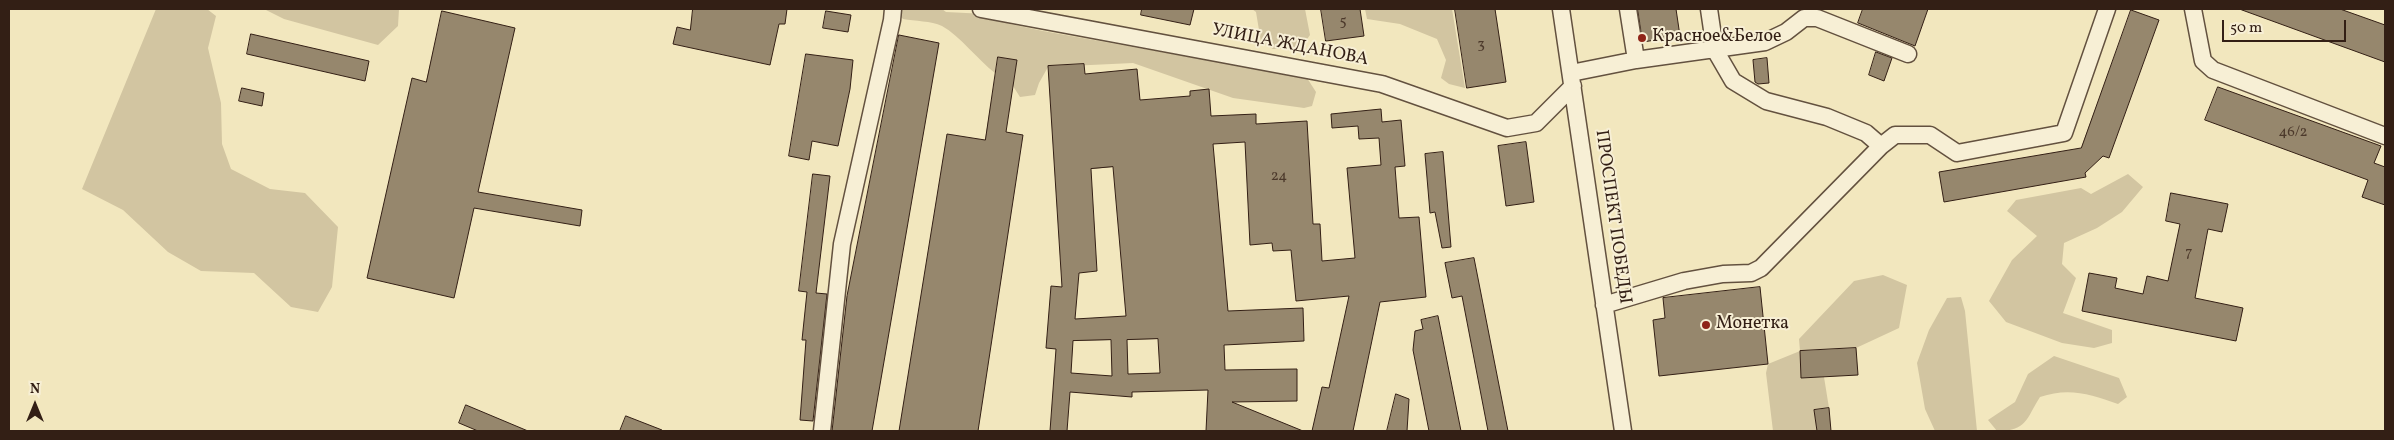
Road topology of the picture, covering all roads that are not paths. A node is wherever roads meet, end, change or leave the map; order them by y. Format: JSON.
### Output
{"nodes":[{"id":1,"x":893,"y":9,"type":"edge"},
{"id":2,"x":981,"y":9,"type":"edge"},
{"id":3,"x":1562,"y":9,"type":"edge"},
{"id":4,"x":1628,"y":9,"type":"edge"},
{"id":5,"x":1709,"y":9,"type":"edge"},
{"id":6,"x":2107,"y":9,"type":"edge"},
{"id":7,"x":2192,"y":9,"type":"edge"},
{"id":8,"x":1715,"y":50,"type":"junction"},
{"id":9,"x":1908,"y":54,"type":"dead end"},
{"id":10,"x":1636,"y":60,"type":"junction"},
{"id":11,"x":1572,"y":80,"type":"junction"},
{"id":12,"x":2385,"y":136,"type":"edge"},
{"id":13,"x":1881,"y":146,"type":"junction"},
{"id":14,"x":1604,"y":305,"type":"junction"},
{"id":15,"x":822,"y":431,"type":"edge"},
{"id":16,"x":1622,"y":431,"type":"edge"}],
"edges":[{"from":1,"to":15,"type":"street"},
{"from":2,"to":11,"type":"street","name":"УЛИЦА ЖДАНОВА"},
{"from":3,"to":11,"type":"street","name":"ПРОСПЕКТ ПОБЕДЫ"},
{"from":4,"to":10,"type":"street"},
{"from":5,"to":8,"type":"street"},
{"from":6,"to":13,"type":"street"},
{"from":7,"to":12,"type":"street"},
{"from":8,"to":9,"type":"street"},
{"from":8,"to":10,"type":"street"},
{"from":8,"to":13,"type":"street"},
{"from":10,"to":11,"type":"street"},
{"from":11,"to":14,"type":"street","name":"ПРОСПЕКТ ПОБЕДЫ"},
{"from":13,"to":14,"type":"street"},
{"from":14,"to":16,"type":"street","name":"ПРОСПЕКТ ПОБЕДЫ"}]}
